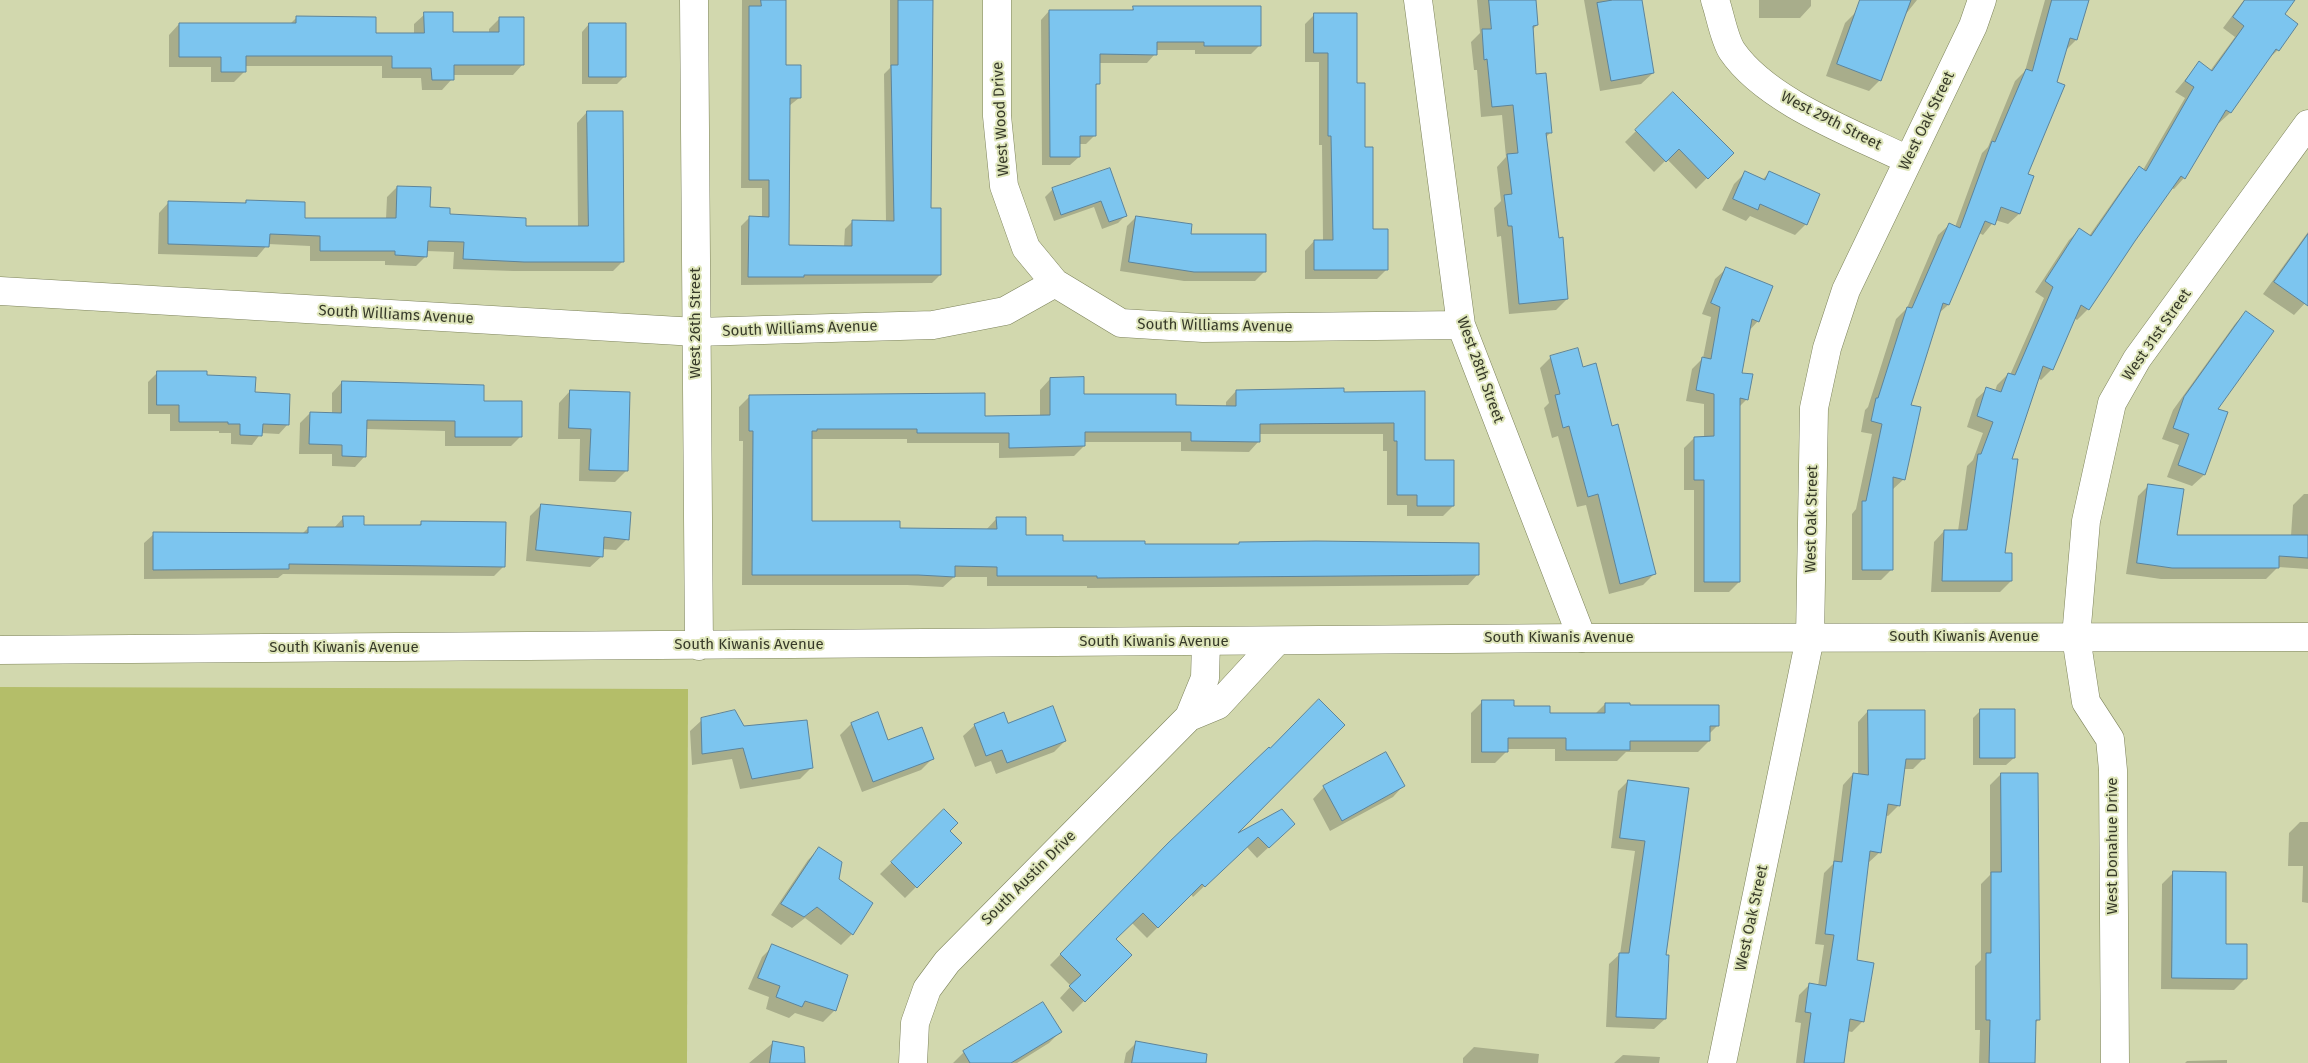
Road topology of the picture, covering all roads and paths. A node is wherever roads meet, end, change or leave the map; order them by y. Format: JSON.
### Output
{"nodes":[{"id":1,"x":694,"y":0,"type":"edge"},
{"id":2,"x":998,"y":0,"type":"edge"},
{"id":3,"x":1418,"y":0,"type":"edge"},
{"id":4,"x":1715,"y":0,"type":"edge"},
{"id":5,"x":1982,"y":0,"type":"edge"},
{"id":6,"x":2308,"y":124,"type":"edge"},
{"id":7,"x":1908,"y":160,"type":"junction"},
{"id":8,"x":1055,"y":282,"type":"junction"},
{"id":9,"x":0,"y":291,"type":"edge"},
{"id":10,"x":1461,"y":325,"type":"junction"},
{"id":11,"x":696,"y":332,"type":"junction"},
{"id":12,"x":2076,"y":637,"type":"junction"},
{"id":13,"x":2308,"y":637,"type":"edge"},
{"id":14,"x":1582,"y":638,"type":"junction"},
{"id":15,"x":1810,"y":638,"type":"junction"},
{"id":16,"x":1206,"y":642,"type":"junction"},
{"id":17,"x":1277,"y":642,"type":"junction"},
{"id":18,"x":699,"y":646,"type":"junction"},
{"id":19,"x":0,"y":650,"type":"edge"},
{"id":20,"x":1189,"y":717,"type":"junction"},
{"id":21,"x":913,"y":1063,"type":"edge"},
{"id":22,"x":1722,"y":1063,"type":"edge"},
{"id":23,"x":2114,"y":1063,"type":"edge"}],
"edges":[{"from":1,"to":11,"type":"street","name":"West 26th Street"},
{"from":2,"to":8,"type":"street","name":"West Wood Drive"},
{"from":3,"to":10,"type":"street","name":"West 28th Street"},
{"from":4,"to":7,"type":"street","name":"West 29th Street"},
{"from":5,"to":7,"type":"street","name":"West Oak Street"},
{"from":6,"to":12,"type":"street","name":"West 31st Street"},
{"from":7,"to":15,"type":"street","name":"West Oak Street"},
{"from":8,"to":10,"type":"street","name":"South Williams Avenue"},
{"from":8,"to":11,"type":"street","name":"South Williams Avenue"},
{"from":9,"to":11,"type":"street","name":"South Williams Avenue"},
{"from":10,"to":14,"type":"street","name":"West 28th Street"},
{"from":11,"to":18,"type":"street","name":"West 26th Street"},
{"from":12,"to":13,"type":"street","name":"South Kiwanis Avenue"},
{"from":12,"to":15,"type":"street","name":"South Kiwanis Avenue"},
{"from":12,"to":23,"type":"street","name":"West Donahue Drive"},
{"from":14,"to":15,"type":"street","name":"South Kiwanis Avenue"},
{"from":14,"to":17,"type":"street","name":"South Kiwanis Avenue"},
{"from":15,"to":22,"type":"street","name":"West Oak Street"},
{"from":16,"to":17,"type":"street","name":"South Kiwanis Avenue"},
{"from":16,"to":18,"type":"street","name":"South Kiwanis Avenue"},
{"from":16,"to":20,"type":"street","name":"South Austin Drive"},
{"from":17,"to":20,"type":"street","name":"South Austin Drive"},
{"from":18,"to":19,"type":"street","name":"South Kiwanis Avenue"},
{"from":20,"to":21,"type":"street","name":"South Austin Drive"}]}
